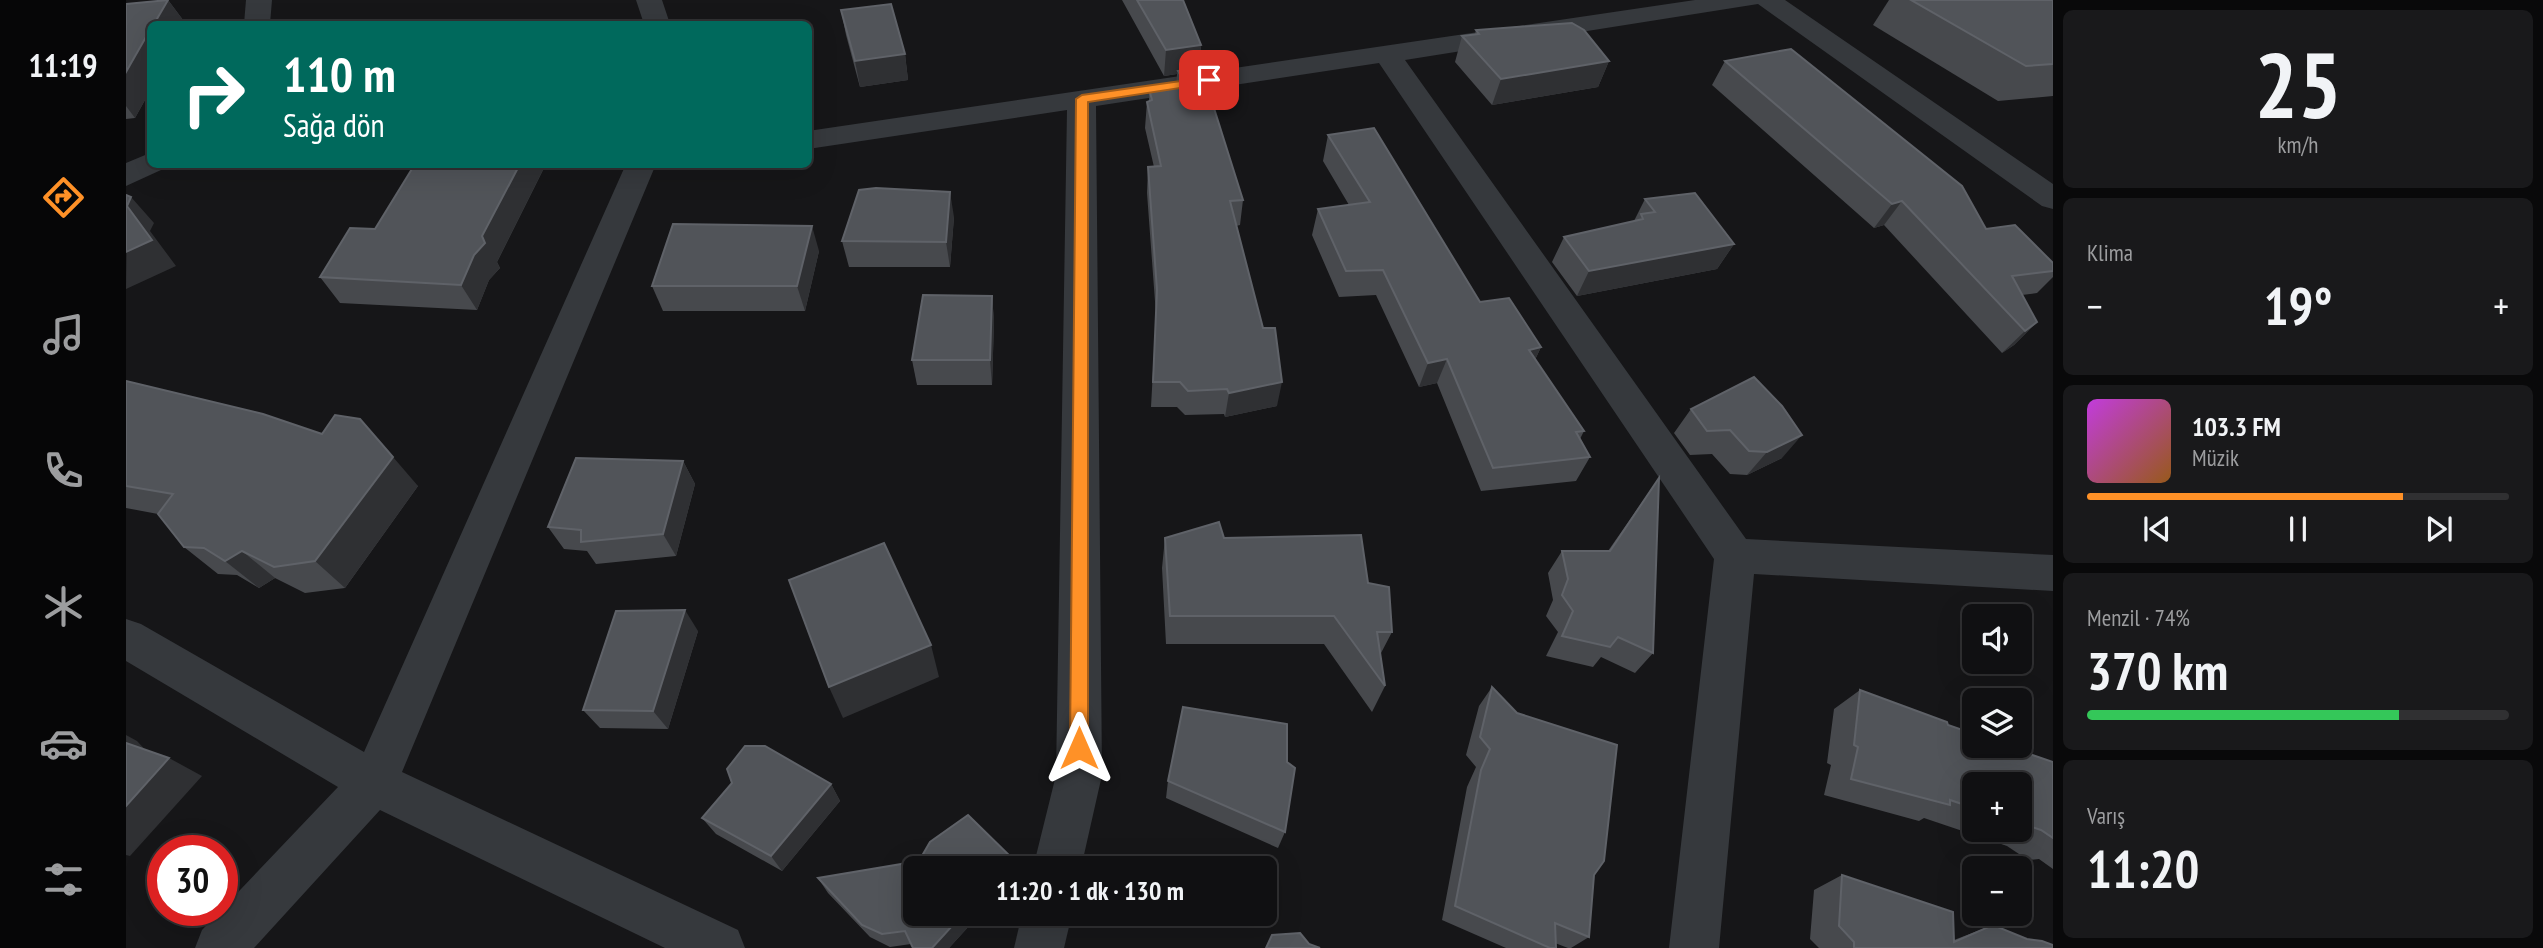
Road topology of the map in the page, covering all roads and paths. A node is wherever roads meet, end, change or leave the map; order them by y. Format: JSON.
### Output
{"nodes":[{"id":1,"x":260,"y":0,"type":"edge"},
{"id":2,"x":649,"y":0,"type":"edge"},
{"id":3,"x":1748,"y":0,"type":"edge"},
{"id":4,"x":1768,"y":0,"type":"edge"},
{"id":5,"x":257,"y":21,"type":"edge"},
{"id":6,"x":656,"y":21,"type":"edge"},
{"id":7,"x":1387,"y":54,"type":"junction"},
{"id":8,"x":1082,"y":99,"type":"junction"},
{"id":9,"x":812,"y":138,"type":"edge"},
{"id":10,"x":639,"y":168,"type":"edge"},
{"id":11,"x":2053,"y":199,"type":"edge"},
{"id":12,"x":1735,"y":556,"type":"junction"},
{"id":13,"x":2053,"y":573,"type":"edge"},
{"id":14,"x":126,"y":638,"type":"edge"},
{"id":15,"x":374,"y":783,"type":"junction"},
{"id":16,"x":1060,"y":856,"type":"edge"},
{"id":17,"x":1044,"y":926,"type":"edge"},
{"id":18,"x":220,"y":948,"type":"edge"},
{"id":19,"x":720,"y":948,"type":"edge"},
{"id":20,"x":1039,"y":948,"type":"edge"},
{"id":21,"x":1694,"y":948,"type":"edge"}],
"edges":[{"from":1,"to":5,"type":"street"},
{"from":2,"to":6,"type":"street"},
{"from":3,"to":7,"type":"street"},
{"from":4,"to":11,"type":"street"},
{"from":7,"to":8,"type":"street"},
{"from":7,"to":12,"type":"street"},
{"from":8,"to":9,"type":"street"},
{"from":8,"to":16,"type":"street"},
{"from":10,"to":15,"type":"street"},
{"from":12,"to":13,"type":"street"},
{"from":12,"to":21,"type":"street"},
{"from":14,"to":15,"type":"street"},
{"from":15,"to":18,"type":"street"},
{"from":15,"to":19,"type":"street"},
{"from":17,"to":20,"type":"street"}]}
